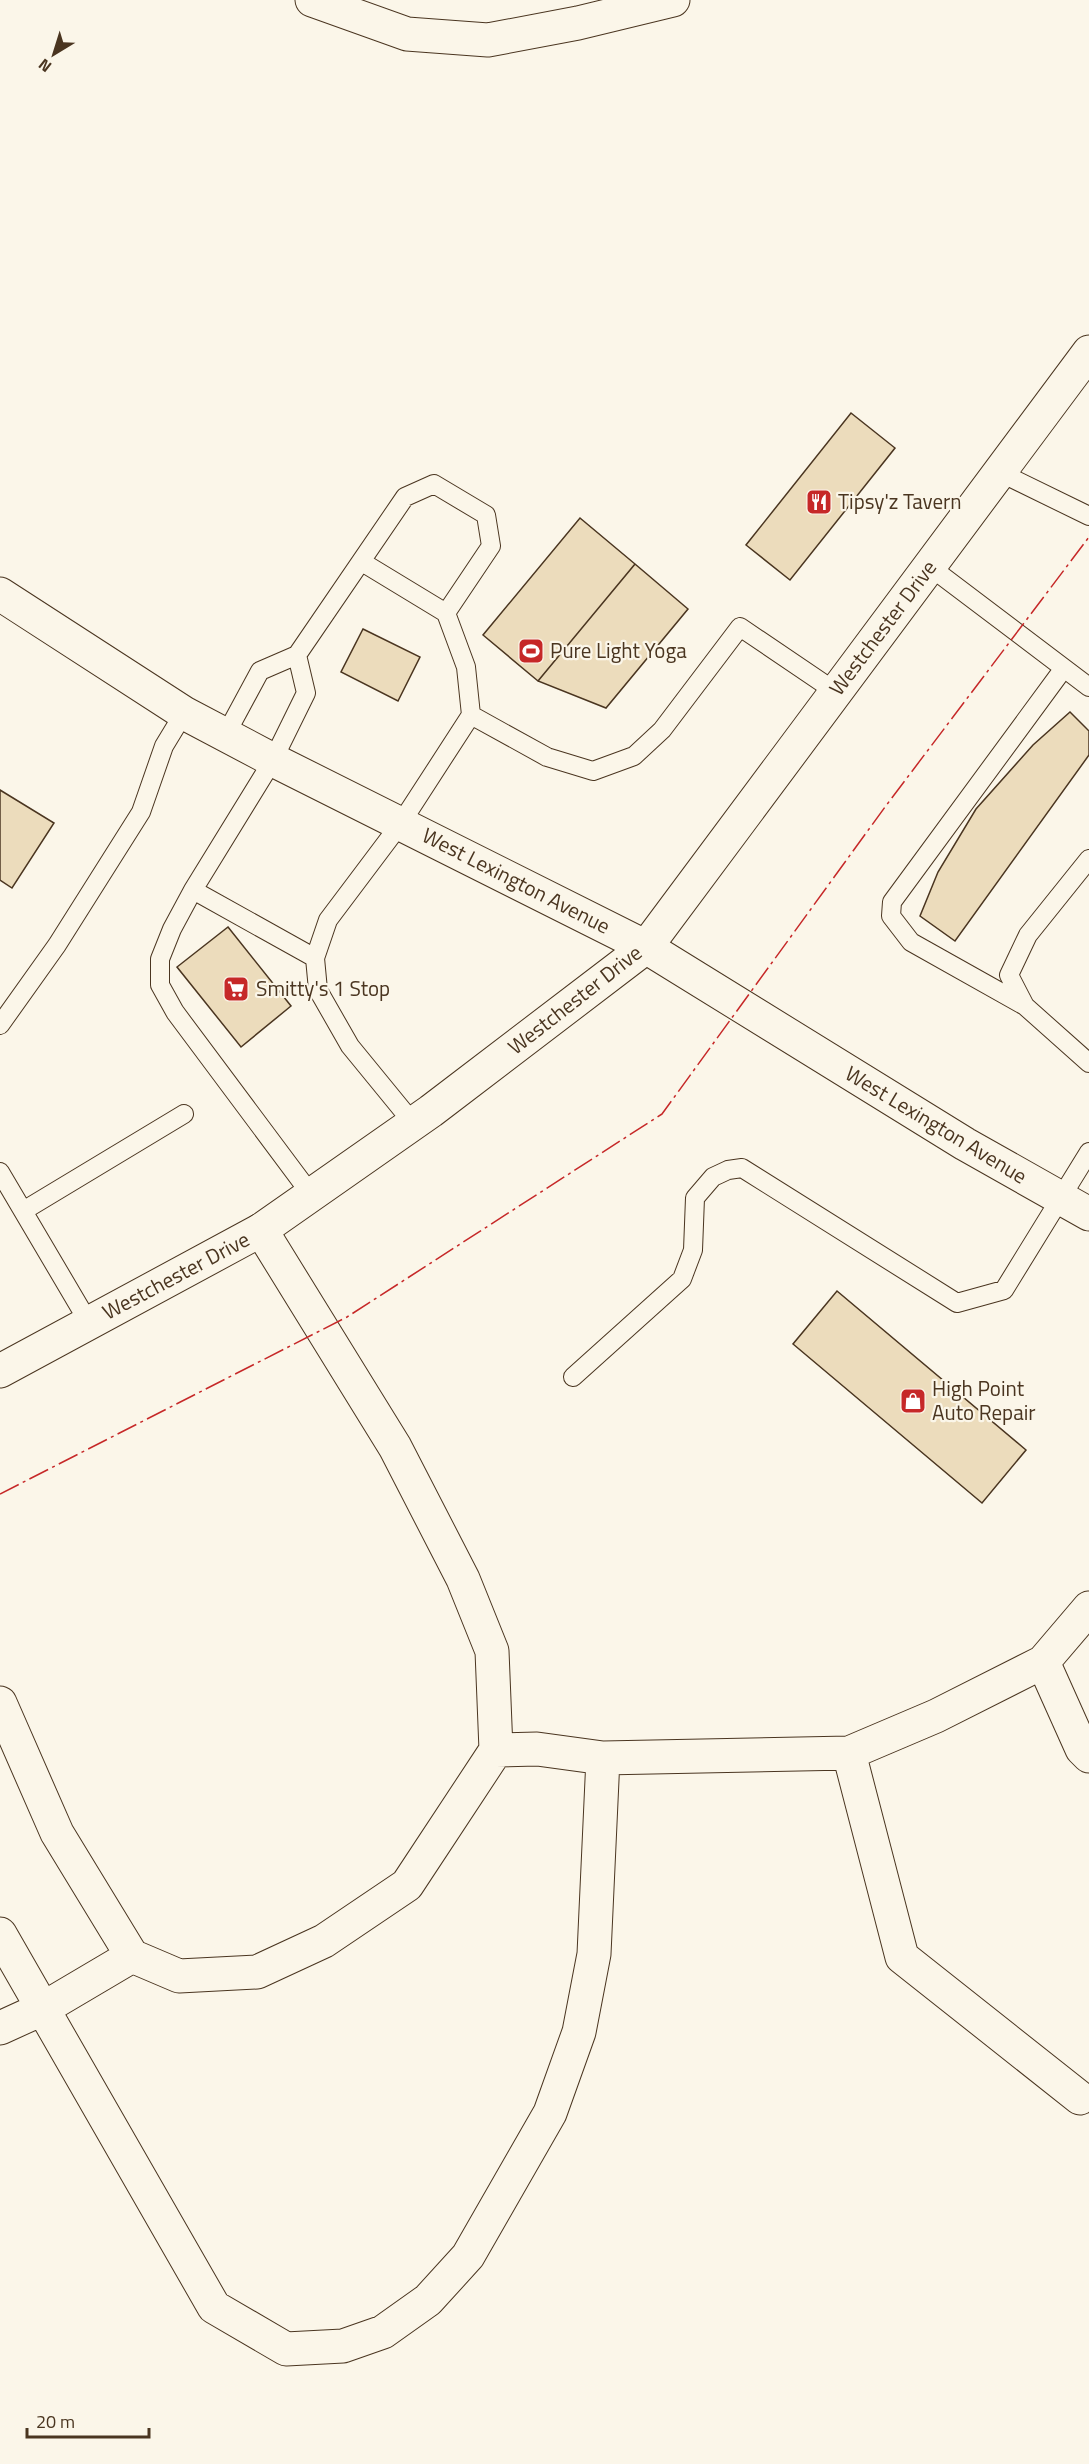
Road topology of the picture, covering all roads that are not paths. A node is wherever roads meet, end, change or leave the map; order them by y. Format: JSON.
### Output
{"nodes":[{"id":1,"x":312,"y":0,"type":"edge"},
{"id":2,"x":673,"y":0,"type":"edge"},
{"id":3,"x":1086,"y":364,"type":"edge"},
{"id":4,"x":999,"y":472,"type":"junction"},
{"id":5,"x":1088,"y":521,"type":"edge"},
{"id":6,"x":363,"y":562,"type":"junction"},
{"id":7,"x":929,"y":566,"type":"junction"},
{"id":8,"x":0,"y":594,"type":"edge"},
{"id":9,"x":446,"y":612,"type":"junction"},
{"id":10,"x":297,"y":655,"type":"junction"},
{"id":11,"x":1064,"y":668,"type":"junction"},
{"id":12,"x":1089,"y":687,"type":"edge"},
{"id":13,"x":836,"y":692,"type":"junction"},
{"id":14,"x":184,"y":713,"type":"junction"},
{"id":15,"x":471,"y":715,"type":"junction"},
{"id":16,"x":226,"y":734,"type":"junction"},
{"id":17,"x":273,"y":760,"type":"junction"},
{"id":18,"x":401,"y":823,"type":"junction"},
{"id":19,"x":1089,"y":859,"type":"edge"},
{"id":20,"x":193,"y":890,"type":"junction"},
{"id":21,"x":646,"y":947,"type":"junction"},
{"id":22,"x":315,"y":958,"type":"junction"},
{"id":23,"x":1025,"y":1006,"type":"junction"},
{"id":24,"x":0,"y":1025,"type":"edge"},
{"id":25,"x":1089,"y":1063,"type":"edge"},
{"id":26,"x":184,"y":1114,"type":"dead end"},
{"id":27,"x":413,"y":1123,"type":"junction"},
{"id":28,"x":1089,"y":1152,"type":"edge"},
{"id":29,"x":0,"y":1172,"type":"edge"},
{"id":30,"x":310,"y":1193,"type":"junction"},
{"id":31,"x":1059,"y":1197,"type":"junction"},
{"id":32,"x":23,"y":1211,"type":"junction"},
{"id":33,"x":1089,"y":1214,"type":"edge"},
{"id":34,"x":261,"y":1230,"type":"junction"},
{"id":35,"x":89,"y":1323,"type":"junction"},
{"id":36,"x":0,"y":1371,"type":"edge"},
{"id":37,"x":573,"y":1377,"type":"dead end"},
{"id":38,"x":1089,"y":1608,"type":"edge"},
{"id":39,"x":1044,"y":1662,"type":"junction"},
{"id":40,"x":0,"y":1703,"type":"edge"},
{"id":41,"x":496,"y":1750,"type":"junction"},
{"id":42,"x":849,"y":1753,"type":"junction"},
{"id":43,"x":1089,"y":1756,"type":"edge"},
{"id":44,"x":603,"y":1758,"type":"junction"},
{"id":45,"x":0,"y":1934,"type":"edge"},
{"id":46,"x":132,"y":1956,"type":"junction"},
{"id":47,"x":44,"y":2008,"type":"junction"},
{"id":48,"x":0,"y":2028,"type":"edge"},
{"id":49,"x":1080,"y":2098,"type":"dead end"}],
"edges":[{"from":1,"to":2,"type":"street"},
{"from":3,"to":4,"type":"street","name":"Westchester Drive"},
{"from":4,"to":5,"type":"lane"},
{"from":4,"to":7,"type":"street","name":"Westchester Drive"},
{"from":6,"to":9,"type":"lane"},
{"from":6,"to":9,"type":"lane"},
{"from":6,"to":10,"type":"lane"},
{"from":7,"to":11,"type":"lane"},
{"from":7,"to":13,"type":"street","name":"Westchester Drive"},
{"from":8,"to":14,"type":"street","name":"West Lexington Avenue"},
{"from":9,"to":15,"type":"lane"},
{"from":10,"to":16,"type":"lane"},
{"from":10,"to":17,"type":"lane"},
{"from":11,"to":12,"type":"lane"},
{"from":11,"to":23,"type":"lane"},
{"from":13,"to":15,"type":"lane"},
{"from":13,"to":21,"type":"street","name":"Westchester Drive"},
{"from":14,"to":16,"type":"street","name":"West Lexington Avenue"},
{"from":14,"to":24,"type":"lane"},
{"from":15,"to":18,"type":"lane"},
{"from":16,"to":17,"type":"street","name":"West Lexington Avenue"},
{"from":17,"to":18,"type":"street","name":"West Lexington Avenue"},
{"from":17,"to":20,"type":"lane"},
{"from":18,"to":21,"type":"street","name":"West Lexington Avenue"},
{"from":18,"to":22,"type":"lane"},
{"from":19,"to":23,"type":"lane"},
{"from":20,"to":22,"type":"lane"},
{"from":20,"to":30,"type":"lane"},
{"from":21,"to":27,"type":"street","name":"Westchester Drive"},
{"from":21,"to":31,"type":"street","name":"West Lexington Avenue"},
{"from":22,"to":27,"type":"lane"},
{"from":23,"to":25,"type":"lane"},
{"from":26,"to":32,"type":"lane"},
{"from":27,"to":30,"type":"street","name":"Westchester Drive"},
{"from":28,"to":31,"type":"lane"},
{"from":29,"to":32,"type":"lane"},
{"from":30,"to":34,"type":"street","name":"Westchester Drive"},
{"from":31,"to":33,"type":"street","name":"West Lexington Avenue"},
{"from":31,"to":37,"type":"lane"},
{"from":32,"to":35,"type":"lane"},
{"from":34,"to":35,"type":"street","name":"Westchester Drive"},
{"from":34,"to":41,"type":"street"},
{"from":35,"to":36,"type":"street","name":"Westchester Drive"},
{"from":38,"to":39,"type":"street"},
{"from":39,"to":42,"type":"street"},
{"from":39,"to":43,"type":"street"},
{"from":40,"to":46,"type":"street"},
{"from":41,"to":44,"type":"street"},
{"from":41,"to":46,"type":"street"},
{"from":42,"to":44,"type":"street"},
{"from":42,"to":49,"type":"street"},
{"from":44,"to":47,"type":"street"},
{"from":45,"to":47,"type":"street"},
{"from":46,"to":47,"type":"street"},
{"from":47,"to":48,"type":"street"}]}
